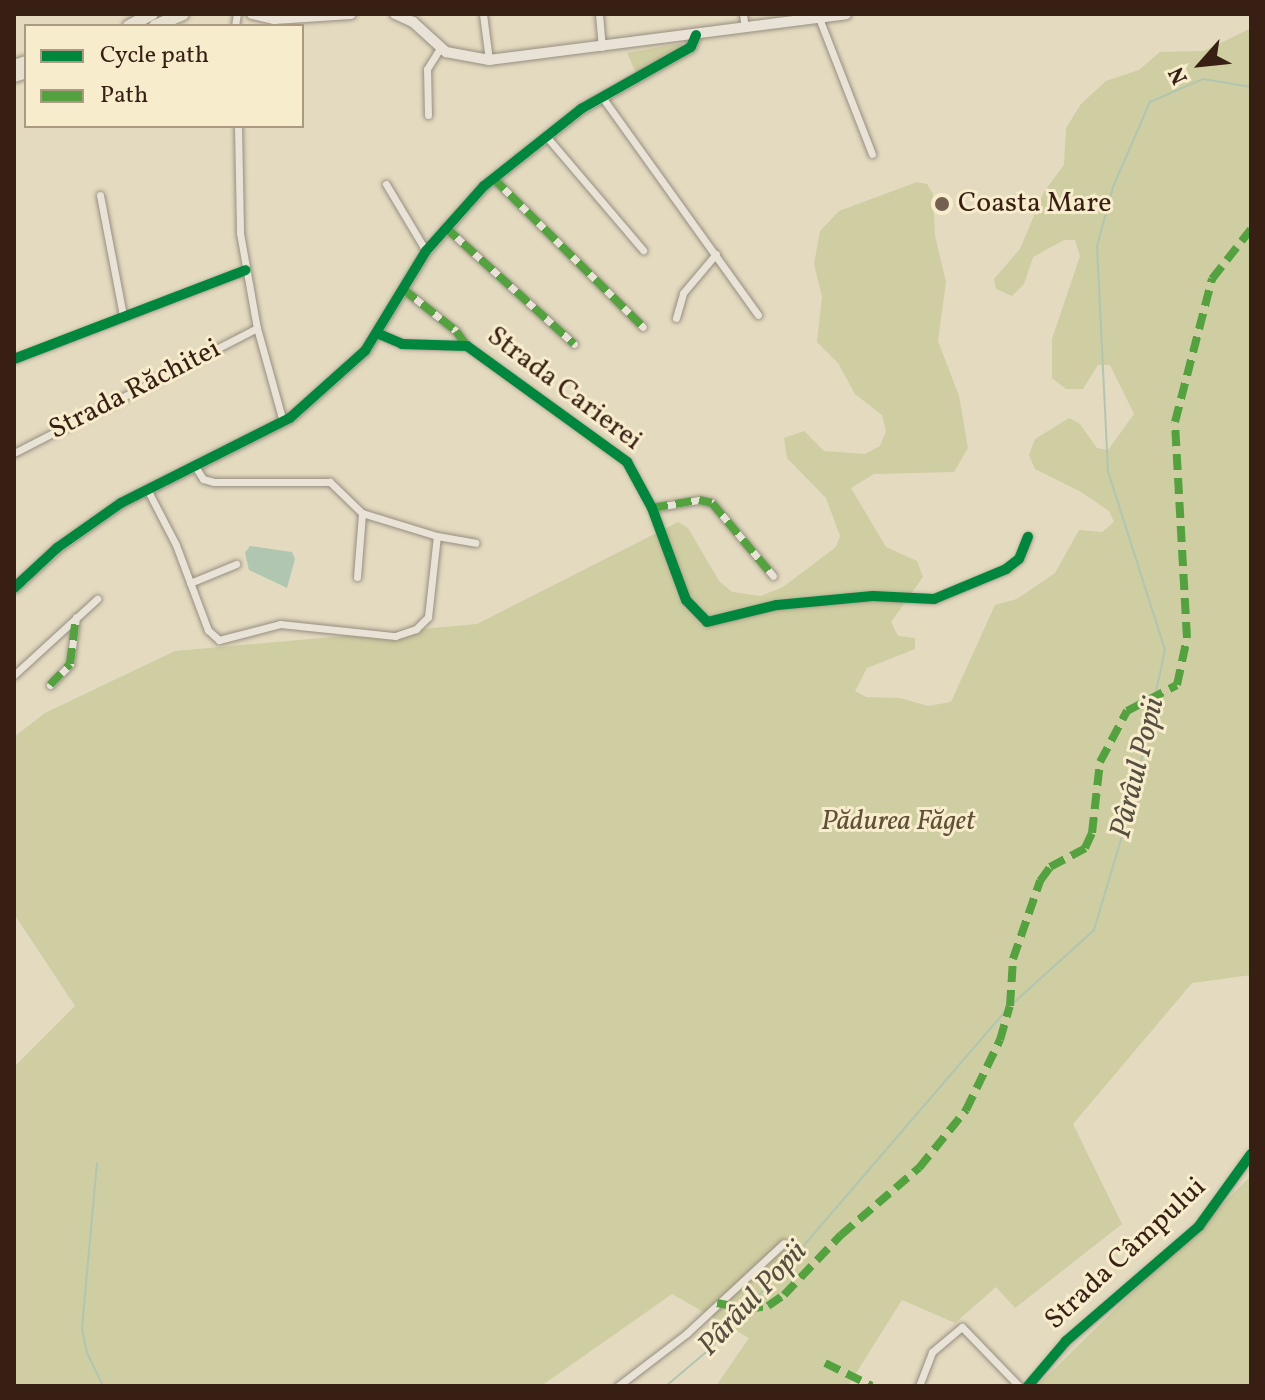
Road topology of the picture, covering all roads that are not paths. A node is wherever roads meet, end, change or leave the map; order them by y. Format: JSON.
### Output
{"nodes":[{"id":1,"x":152,"y":14,"type":"edge"},
{"id":2,"x":183,"y":14,"type":"edge"},
{"id":3,"x":252,"y":14,"type":"edge"},
{"id":4,"x":351,"y":14,"type":"edge"},
{"id":5,"x":395,"y":14,"type":"edge"},
{"id":6,"x":483,"y":14,"type":"edge"},
{"id":7,"x":599,"y":14,"type":"edge"},
{"id":8,"x":743,"y":14,"type":"edge"},
{"id":9,"x":846,"y":14,"type":"edge"},
{"id":10,"x":819,"y":18,"type":"junction"},
{"id":11,"x":133,"y":24,"type":"edge"},
{"id":12,"x":160,"y":24,"type":"edge"},
{"id":13,"x":745,"y":28,"type":"junction"},
{"id":14,"x":696,"y":35,"type":"junction"},
{"id":15,"x":440,"y":48,"type":"junction"},
{"id":16,"x":602,"y":49,"type":"junction"},
{"id":17,"x":489,"y":60,"type":"junction"},
{"id":18,"x":602,"y":97,"type":"junction"},
{"id":19,"x":428,"y":115,"type":"dead end"},
{"id":20,"x":238,"y":128,"type":"edge"},
{"id":21,"x":548,"y":137,"type":"junction"},
{"id":22,"x":872,"y":154,"type":"dead end"},
{"id":23,"x":493,"y":178,"type":"junction"},
{"id":24,"x":386,"y":184,"type":"dead end"},
{"id":25,"x":100,"y":195,"type":"dead end"},
{"id":26,"x":606,"y":213,"type":"dead end"},
{"id":27,"x":445,"y":227,"type":"junction"},
{"id":28,"x":643,"y":250,"type":"dead end"},
{"id":29,"x":426,"y":251,"type":"junction"},
{"id":30,"x":716,"y":254,"type":"junction"},
{"id":31,"x":246,"y":270,"type":"junction"},
{"id":32,"x":403,"y":289,"type":"junction"},
{"id":33,"x":758,"y":315,"type":"dead end"},
{"id":34,"x":123,"y":316,"type":"junction"},
{"id":35,"x":676,"y":318,"type":"dead end"},
{"id":36,"x":643,"y":327,"type":"dead end"},
{"id":37,"x":257,"y":328,"type":"junction"},
{"id":38,"x":379,"y":334,"type":"junction"},
{"id":39,"x":574,"y":344,"type":"dead end"},
{"id":40,"x":467,"y":346,"type":"junction"},
{"id":41,"x":14,"y":359,"type":"edge"},
{"id":42,"x":283,"y":422,"type":"junction"},
{"id":43,"x":14,"y":453,"type":"edge"},
{"id":44,"x":195,"y":466,"type":"junction"},
{"id":45,"x":147,"y":489,"type":"junction"},
{"id":46,"x":652,"y":508,"type":"junction"},
{"id":47,"x":362,"y":513,"type":"junction"},
{"id":48,"x":437,"y":536,"type":"junction"},
{"id":49,"x":1028,"y":537,"type":"dead end"},
{"id":50,"x":475,"y":543,"type":"dead end"},
{"id":51,"x":236,"y":564,"type":"dead end"},
{"id":52,"x":773,"y":576,"type":"dead end"},
{"id":53,"x":357,"y":577,"type":"dead end"},
{"id":54,"x":190,"y":583,"type":"junction"},
{"id":55,"x":14,"y":588,"type":"edge"},
{"id":56,"x":97,"y":599,"type":"dead end"},
{"id":57,"x":76,"y":617,"type":"junction"},
{"id":58,"x":14,"y":675,"type":"edge"},
{"id":59,"x":50,"y":685,"type":"dead end"},
{"id":60,"x":1251,"y":1154,"type":"edge"},
{"id":61,"x":784,"y":1243,"type":"dead end"},
{"id":62,"x":618,"y":1386,"type":"edge"},
{"id":63,"x":919,"y":1386,"type":"edge"},
{"id":64,"x":1019,"y":1386,"type":"edge"},
{"id":65,"x":1028,"y":1386,"type":"edge"}],
"edges":[{"from":1,"to":11,"type":"main road"},
{"from":2,"to":12,"type":"main road"},
{"from":3,"to":4,"type":"main road"},
{"from":5,"to":15,"type":"main road"},
{"from":6,"to":17,"type":"street"},
{"from":7,"to":16,"type":"street"},
{"from":8,"to":13,"type":"street"},
{"from":9,"to":10,"type":"main road"},
{"from":10,"to":13,"type":"main road"},
{"from":10,"to":22,"type":"street"},
{"from":13,"to":14,"type":"main road"},
{"from":14,"to":16,"type":"main road"},
{"from":14,"to":18,"type":"street"},
{"from":15,"to":17,"type":"main road"},
{"from":15,"to":19,"type":"street"},
{"from":16,"to":17,"type":"main road"},
{"from":18,"to":21,"type":"street"},
{"from":18,"to":30,"type":"street"},
{"from":20,"to":31,"type":"street"},
{"from":21,"to":23,"type":"street"},
{"from":21,"to":26,"type":"street"},
{"from":21,"to":28,"type":"street"},
{"from":23,"to":27,"type":"street"},
{"from":23,"to":36,"type":"street"},
{"from":24,"to":29,"type":"street"},
{"from":25,"to":34,"type":"street"},
{"from":27,"to":29,"type":"street"},
{"from":27,"to":39,"type":"street"},
{"from":29,"to":32,"type":"street"},
{"from":30,"to":33,"type":"street"},
{"from":30,"to":35,"type":"street"},
{"from":31,"to":34,"type":"street"},
{"from":31,"to":37,"type":"street"},
{"from":32,"to":38,"type":"street"},
{"from":32,"to":40,"type":"street"},
{"from":34,"to":41,"type":"street"},
{"from":37,"to":42,"type":"street"},
{"from":37,"to":43,"type":"street","name":"Strada Răchitei"},
{"from":38,"to":40,"type":"street","name":"Strada Carierei"},
{"from":38,"to":42,"type":"street"},
{"from":40,"to":46,"type":"street","name":"Strada Carierei"},
{"from":42,"to":44,"type":"street"},
{"from":44,"to":45,"type":"street"},
{"from":44,"to":47,"type":"street"},
{"from":45,"to":54,"type":"street"},
{"from":45,"to":55,"type":"street"},
{"from":46,"to":49,"type":"street","name":"Strada Carierei"},
{"from":46,"to":52,"type":"street"},
{"from":47,"to":48,"type":"street"},
{"from":47,"to":53,"type":"street"},
{"from":48,"to":50,"type":"street"},
{"from":48,"to":54,"type":"street"},
{"from":51,"to":54,"type":"street"},
{"from":56,"to":57,"type":"street"},
{"from":57,"to":58,"type":"street"},
{"from":57,"to":59,"type":"street"},
{"from":60,"to":65,"type":"street","name":"Strada Câmpului"},
{"from":61,"to":62,"type":"street"},
{"from":63,"to":64,"type":"street"}]}
